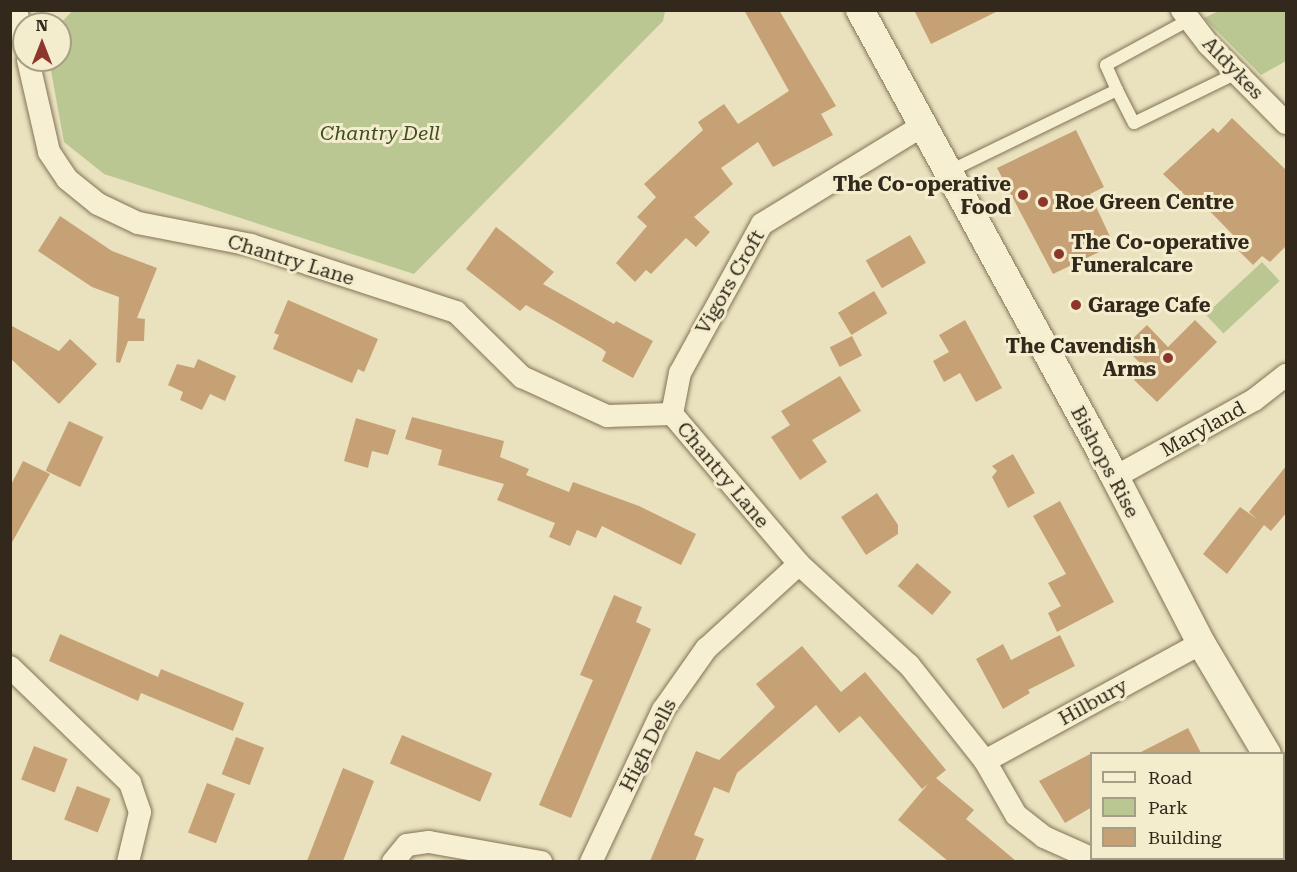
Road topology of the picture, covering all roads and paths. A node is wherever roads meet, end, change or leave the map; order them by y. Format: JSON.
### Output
{"nodes":[{"id":1,"x":860,"y":10,"type":"edge"},
{"id":2,"x":1186,"y":15,"type":"edge"},
{"id":3,"x":31,"y":72,"type":"edge"},
{"id":4,"x":1237,"y":73,"type":"junction"},
{"id":5,"x":1117,"y":90,"type":"junction"},
{"id":6,"x":1287,"y":123,"type":"edge"},
{"id":7,"x":922,"y":126,"type":"junction"},
{"id":8,"x":947,"y":172,"type":"junction"},
{"id":9,"x":1287,"y":375,"type":"edge"},
{"id":10,"x":672,"y":414,"type":"junction"},
{"id":11,"x":1115,"y":477,"type":"junction"},
{"id":12,"x":799,"y":564,"type":"junction"},
{"id":13,"x":1201,"y":643,"type":"junction"},
{"id":14,"x":10,"y":667,"type":"edge"},
{"id":15,"x":1266,"y":752,"type":"edge"},
{"id":16,"x":985,"y":761,"type":"junction"},
{"id":17,"x":1090,"y":857,"type":"edge"},
{"id":18,"x":128,"y":861,"type":"edge"},
{"id":19,"x":393,"y":861,"type":"edge"},
{"id":20,"x":541,"y":861,"type":"edge"},
{"id":21,"x":591,"y":861,"type":"edge"}],
"edges":[{"from":1,"to":7,"type":"street","name":"Bishops Rise"},
{"from":2,"to":4,"type":"street","name":"Aldykes"},
{"from":2,"to":5,"type":"lane"},
{"from":3,"to":10,"type":"street","name":"Chantry Lane"},
{"from":4,"to":5,"type":"lane"},
{"from":4,"to":6,"type":"street","name":"Aldykes"},
{"from":5,"to":8,"type":"lane"},
{"from":7,"to":8,"type":"street","name":"Bishops Rise"},
{"from":7,"to":10,"type":"street","name":"Vigors Croft"},
{"from":8,"to":11,"type":"street","name":"Bishops Rise"},
{"from":9,"to":11,"type":"street","name":"Maryland"},
{"from":10,"to":12,"type":"street","name":"Chantry Lane"},
{"from":11,"to":13,"type":"street","name":"Bishops Rise"},
{"from":12,"to":16,"type":"street","name":"Chantry Lane"},
{"from":12,"to":21,"type":"street","name":"High Dells"},
{"from":13,"to":15,"type":"street","name":"Bishops Rise"},
{"from":13,"to":16,"type":"street","name":"Hilbury"},
{"from":14,"to":18,"type":"street"},
{"from":16,"to":17,"type":"street","name":"Chantry Lane"},
{"from":19,"to":20,"type":"street"}]}
